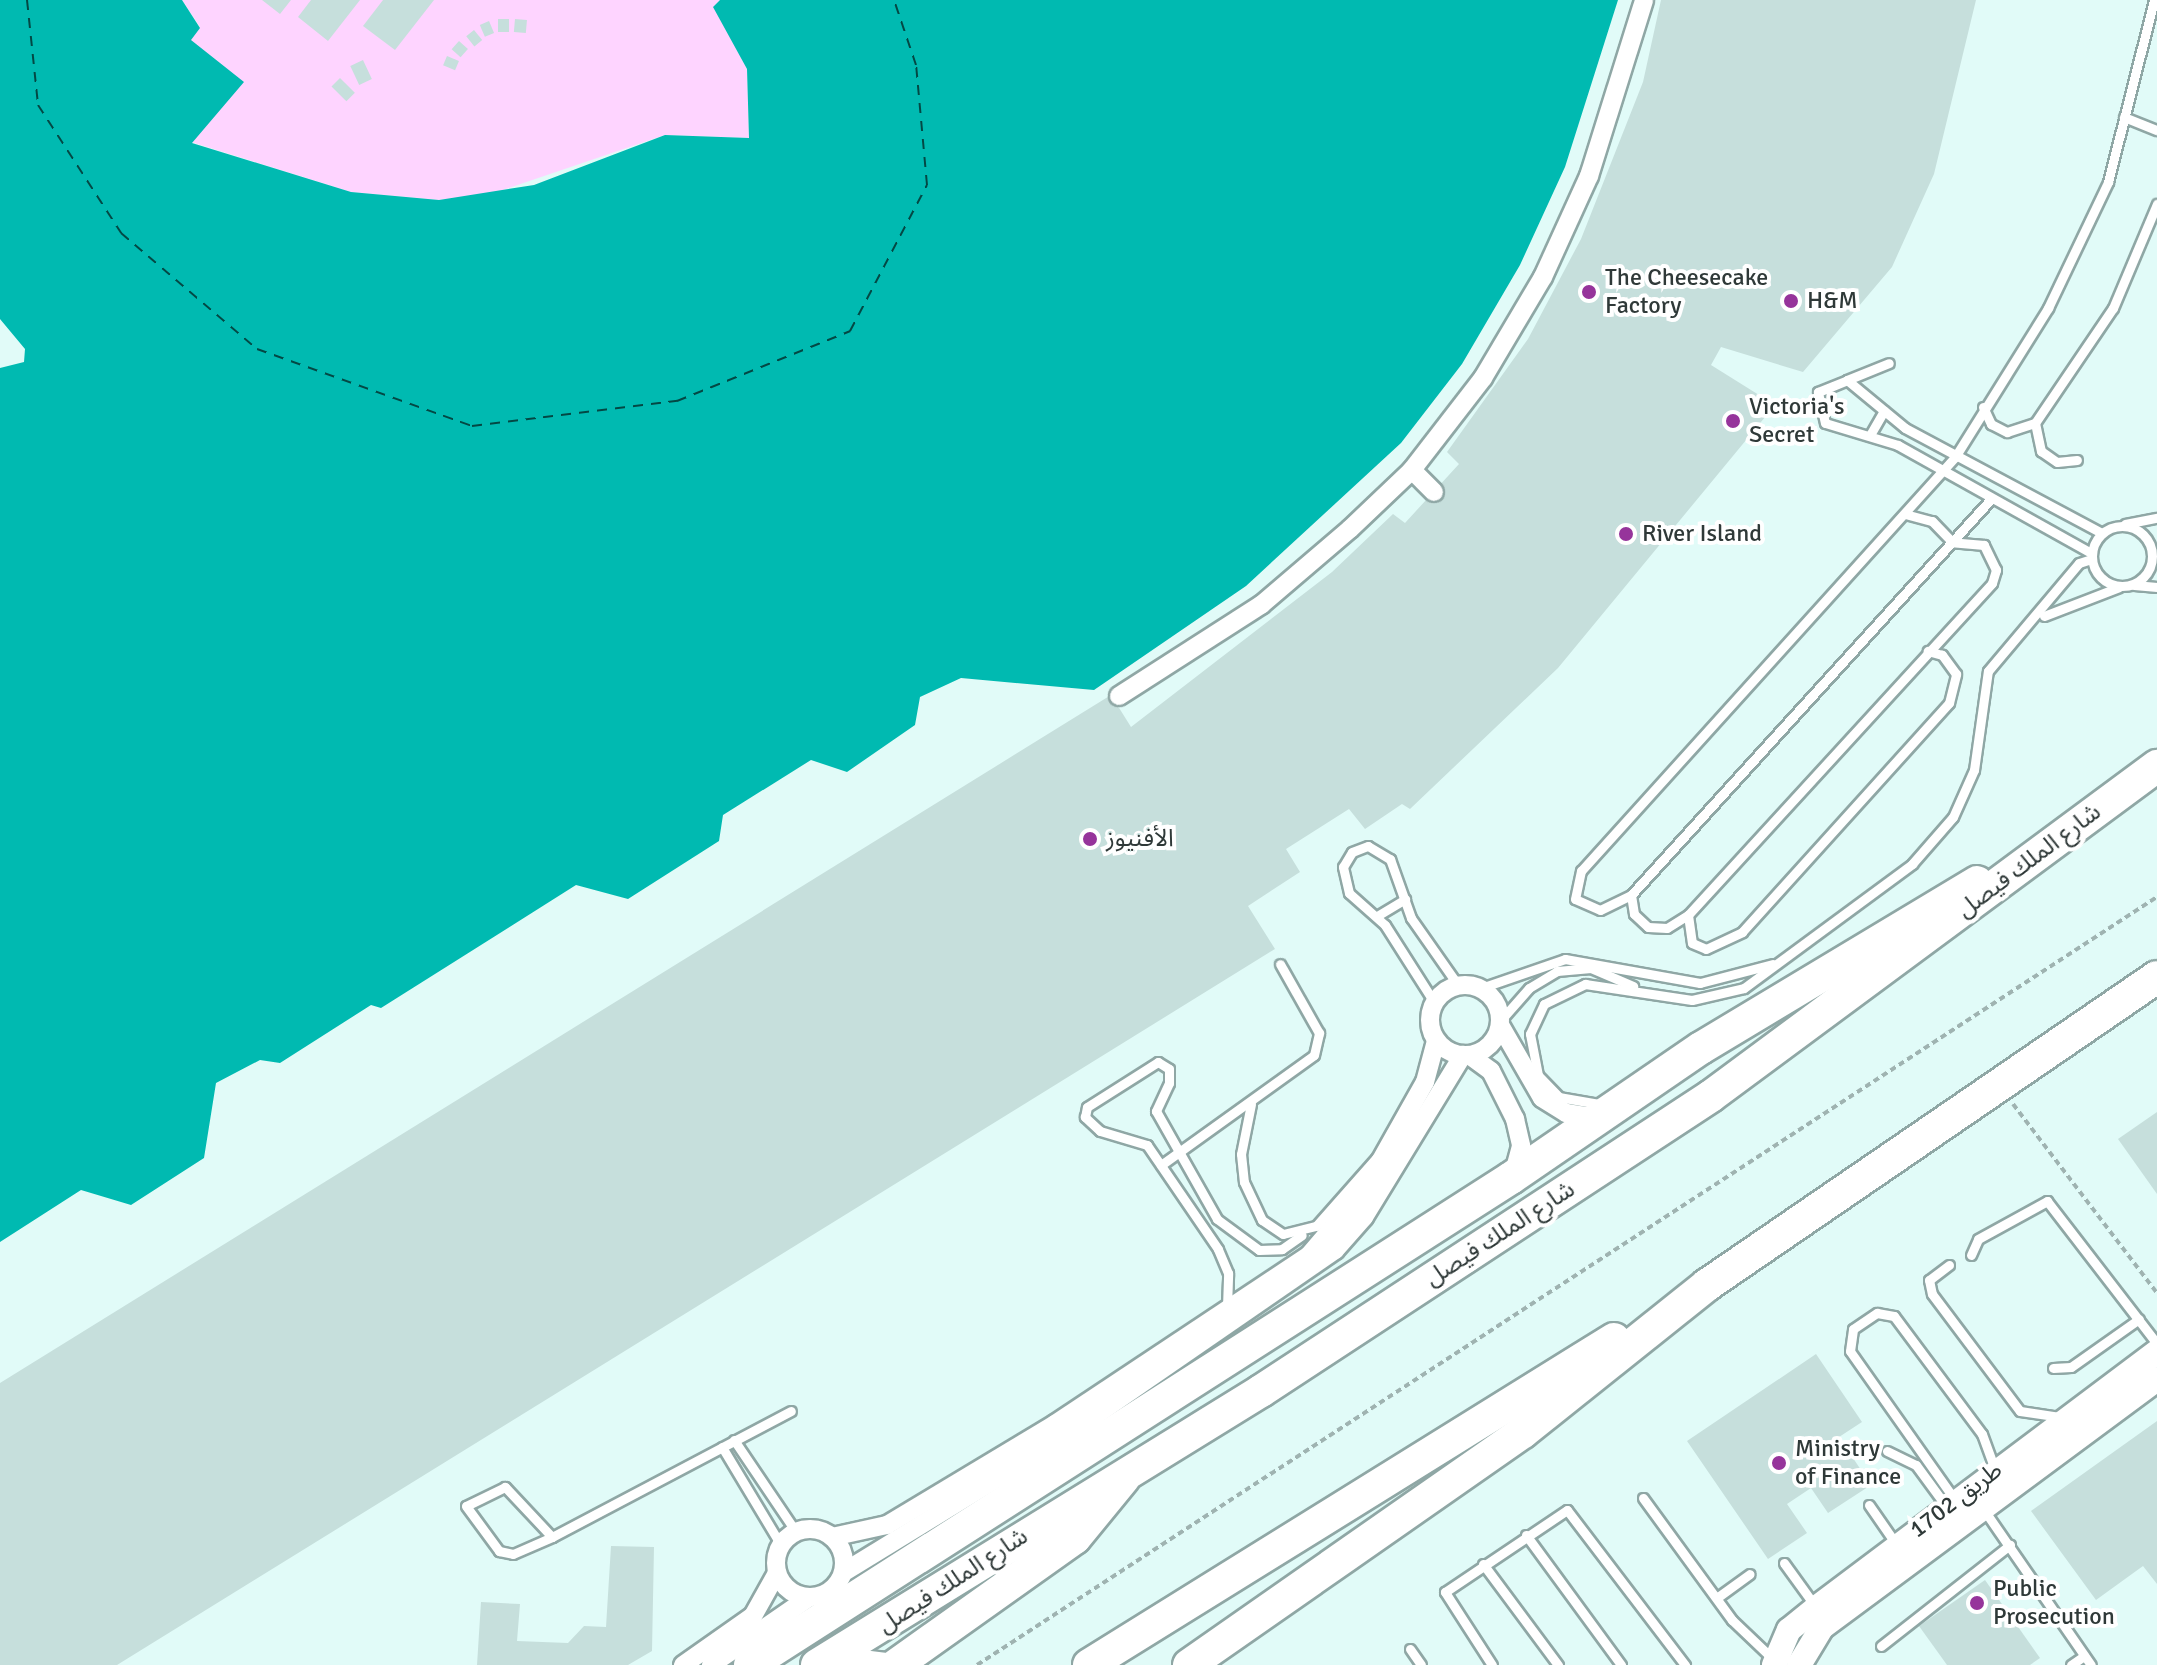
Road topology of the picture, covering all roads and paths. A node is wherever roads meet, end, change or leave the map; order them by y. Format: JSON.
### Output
{"nodes":[{"id":1,"x":1644,"y":0,"type":"edge"},
{"id":2,"x":2154,"y":0,"type":"edge"},
{"id":3,"x":2124,"y":117,"type":"junction"},
{"id":4,"x":2157,"y":130,"type":"edge"},
{"id":5,"x":2157,"y":204,"type":"edge"},
{"id":6,"x":1889,"y":363,"type":"dead end"},
{"id":7,"x":1847,"y":380,"type":"junction"},
{"id":8,"x":1983,"y":407,"type":"junction"},
{"id":9,"x":1884,"y":411,"type":"junction"},
{"id":10,"x":2035,"y":423,"type":"junction"},
{"id":11,"x":1870,"y":435,"type":"junction"},
{"id":12,"x":1955,"y":457,"type":"junction"},
{"id":13,"x":2077,"y":460,"type":"dead end"},
{"id":14,"x":1412,"y":470,"type":"junction"},
{"id":15,"x":1945,"y":473,"type":"junction"},
{"id":16,"x":1434,"y":492,"type":"dead end"},
{"id":17,"x":1991,"y":499,"type":"junction"},
{"id":18,"x":1905,"y":514,"type":"junction"},
{"id":19,"x":2157,"y":518,"type":"edge"},
{"id":20,"x":2123,"y":525,"type":"junction"},
{"id":21,"x":2102,"y":533,"type":"junction"},
{"id":22,"x":1952,"y":542,"type":"junction"},
{"id":23,"x":2091,"y":556,"type":"junction"},
{"id":24,"x":2128,"y":586,"type":"junction"},
{"id":25,"x":2157,"y":587,"type":"edge"},
{"id":26,"x":2030,"y":624,"type":"junction"},
{"id":27,"x":1928,"y":651,"type":"junction"},
{"id":28,"x":1119,"y":696,"type":"dead end"},
{"id":29,"x":2157,"y":766,"type":"edge"},
{"id":30,"x":2036,"y":857,"type":"junction"},
{"id":31,"x":1631,"y":895,"type":"junction"},
{"id":32,"x":2157,"y":897,"type":"edge"},
{"id":33,"x":1405,"y":899,"type":"junction"},
{"id":34,"x":1688,"y":915,"type":"junction"},
{"id":35,"x":1377,"y":916,"type":"junction"},
{"id":36,"x":1578,"y":963,"type":"junction"},
{"id":37,"x":1776,"y":963,"type":"junction"},
{"id":38,"x":1280,"y":964,"type":"dead end"},
{"id":39,"x":2157,"y":977,"type":"edge"},
{"id":40,"x":1458,"y":985,"type":"junction"},
{"id":41,"x":1481,"y":988,"type":"junction"},
{"id":42,"x":1643,"y":992,"type":"junction"},
{"id":43,"x":1434,"y":1002,"type":"junction"},
{"id":44,"x":1500,"y":1023,"type":"junction"},
{"id":45,"x":1436,"y":1041,"type":"junction"},
{"id":46,"x":1466,"y":1055,"type":"junction"},
{"id":47,"x":1658,"y":1082,"type":"junction"},
{"id":48,"x":1998,"y":1086,"type":"junction"},
{"id":49,"x":1541,"y":1088,"type":"junction"},
{"id":50,"x":1251,"y":1104,"type":"junction"},
{"id":51,"x":1607,"y":1116,"type":"junction"},
{"id":52,"x":1387,"y":1151,"type":"junction"},
{"id":53,"x":1174,"y":1152,"type":"junction"},
{"id":54,"x":1161,"y":1165,"type":"junction"},
{"id":55,"x":1511,"y":1178,"type":"junction"},
{"id":56,"x":1302,"y":1235,"type":"junction"},
{"id":57,"x":1971,"y":1255,"type":"dead end"},
{"id":58,"x":1949,"y":1265,"type":"dead end"},
{"id":59,"x":1707,"y":1285,"type":"junction"},
{"id":60,"x":2157,"y":1293,"type":"edge"},
{"id":61,"x":1225,"y":1314,"type":"junction"},
{"id":62,"x":2139,"y":1319,"type":"junction"},
{"id":63,"x":2157,"y":1344,"type":"edge"},
{"id":64,"x":2157,"y":1352,"type":"edge"},
{"id":65,"x":2053,"y":1368,"type":"dead end"},
{"id":66,"x":2157,"y":1379,"type":"edge"},
{"id":67,"x":791,"y":1411,"type":"dead end"},
{"id":68,"x":2067,"y":1417,"type":"junction"},
{"id":69,"x":734,"y":1440,"type":"junction"},
{"id":70,"x":722,"y":1447,"type":"junction"},
{"id":71,"x":1921,"y":1450,"type":"junction"},
{"id":72,"x":1887,"y":1451,"type":"dead end"},
{"id":73,"x":1909,"y":1460,"type":"junction"},
{"id":74,"x":1129,"y":1468,"type":"junction"},
{"id":75,"x":1995,"y":1469,"type":"junction"},
{"id":76,"x":1643,"y":1498,"type":"dead end"},
{"id":77,"x":1963,"y":1500,"type":"junction"},
{"id":78,"x":1869,"y":1505,"type":"dead end"},
{"id":79,"x":796,"y":1532,"type":"junction"},
{"id":80,"x":1526,"y":1535,"type":"junction"},
{"id":81,"x":552,"y":1537,"type":"junction"},
{"id":82,"x":832,"y":1537,"type":"junction"},
{"id":83,"x":1896,"y":1544,"type":"junction"},
{"id":84,"x":781,"y":1545,"type":"junction"},
{"id":85,"x":2010,"y":1545,"type":"junction"},
{"id":86,"x":1784,"y":1563,"type":"dead end"},
{"id":87,"x":1483,"y":1564,"type":"junction"},
{"id":88,"x":844,"y":1572,"type":"junction"},
{"id":89,"x":777,"y":1573,"type":"junction"},
{"id":90,"x":1750,"y":1574,"type":"dead end"},
{"id":91,"x":1718,"y":1597,"type":"junction"},
{"id":92,"x":808,"y":1598,"type":"junction"},
{"id":93,"x":1816,"y":1608,"type":"junction"},
{"id":94,"x":1881,"y":1646,"type":"dead end"},
{"id":95,"x":1410,"y":1649,"type":"dead end"},
{"id":96,"x":2084,"y":1656,"type":"junction"},
{"id":97,"x":823,"y":1662,"type":"edge"},
{"id":98,"x":1774,"y":1662,"type":"edge"},
{"id":99,"x":683,"y":1665,"type":"edge"},
{"id":100,"x":711,"y":1665,"type":"edge"},
{"id":101,"x":750,"y":1665,"type":"edge"},
{"id":102,"x":886,"y":1665,"type":"edge"},
{"id":103,"x":896,"y":1665,"type":"edge"},
{"id":104,"x":977,"y":1665,"type":"edge"},
{"id":105,"x":1089,"y":1665,"type":"edge"},
{"id":106,"x":1189,"y":1665,"type":"edge"},
{"id":107,"x":1421,"y":1665,"type":"edge"},
{"id":108,"x":1492,"y":1665,"type":"edge"},
{"id":109,"x":1558,"y":1665,"type":"edge"},
{"id":110,"x":1621,"y":1665,"type":"edge"},
{"id":111,"x":1685,"y":1665,"type":"edge"},
{"id":112,"x":1799,"y":1665,"type":"edge"},
{"id":113,"x":2071,"y":1665,"type":"edge"},
{"id":114,"x":2091,"y":1665,"type":"edge"}],
"edges":[{"from":1,"to":14,"type":"street"},
{"from":2,"to":3,"type":"lane"},
{"from":3,"to":4,"type":"lane"},
{"from":3,"to":8,"type":"lane"},
{"from":5,"to":10,"type":"lane"},
{"from":6,"to":7,"type":"lane"},
{"from":7,"to":9,"type":"lane"},
{"from":7,"to":11,"type":"lane"},
{"from":8,"to":10,"type":"lane"},
{"from":8,"to":12,"type":"lane"},
{"from":9,"to":11,"type":"lane"},
{"from":9,"to":12,"type":"lane"},
{"from":10,"to":13,"type":"lane"},
{"from":11,"to":15,"type":"lane"},
{"from":12,"to":15,"type":"lane"},
{"from":12,"to":21,"type":"lane"},
{"from":14,"to":16,"type":"street"},
{"from":14,"to":28,"type":"street"},
{"from":15,"to":17,"type":"lane"},
{"from":15,"to":18,"type":"lane"},
{"from":17,"to":22,"type":"lane"},
{"from":17,"to":23,"type":"lane"},
{"from":18,"to":22,"type":"lane"},
{"from":18,"to":31,"type":"lane"},
{"from":19,"to":20,"type":"lane"},
{"from":20,"to":21,"type":"lane"},
{"from":20,"to":24,"type":"lane"},
{"from":21,"to":23,"type":"lane"},
{"from":22,"to":27,"type":"lane"},
{"from":22,"to":31,"type":"lane"},
{"from":23,"to":24,"type":"lane"},
{"from":23,"to":26,"type":"lane"},
{"from":24,"to":25,"type":"lane"},
{"from":24,"to":26,"type":"lane"},
{"from":26,"to":37,"type":"lane"},
{"from":27,"to":34,"type":"lane"},
{"from":27,"to":34,"type":"lane"},
{"from":29,"to":30,"type":"highway","name":"شارع الملك فيصل"},
{"from":30,"to":47,"type":"highway"},
{"from":30,"to":74,"type":"highway","name":"شارع الملك فيصل"},
{"from":31,"to":34,"type":"lane"},
{"from":32,"to":104,"type":"path"},
{"from":33,"to":35,"type":"lane"},
{"from":33,"to":35,"type":"lane"},
{"from":33,"to":40,"type":"lane"},
{"from":35,"to":43,"type":"lane"},
{"from":36,"to":37,"type":"lane"},
{"from":36,"to":41,"type":"lane"},
{"from":36,"to":42,"type":"lane"},
{"from":36,"to":44,"type":"lane"},
{"from":37,"to":42,"type":"lane"},
{"from":38,"to":50,"type":"lane"},
{"from":39,"to":48,"type":"highway"},
{"from":40,"to":41,"type":"street"},
{"from":40,"to":43,"type":"street"},
{"from":41,"to":44,"type":"street"},
{"from":42,"to":49,"type":"lane"},
{"from":43,"to":45,"type":"street"},
{"from":44,"to":46,"type":"street"},
{"from":44,"to":49,"type":"street"},
{"from":45,"to":46,"type":"street"},
{"from":45,"to":52,"type":"street"},
{"from":46,"to":55,"type":"street"},
{"from":46,"to":88,"type":"street"},
{"from":47,"to":49,"type":"lane"},
{"from":47,"to":51,"type":"highway"},
{"from":48,"to":59,"type":"highway"},
{"from":48,"to":60,"type":"path"},
{"from":49,"to":51,"type":"street"},
{"from":50,"to":53,"type":"lane"},
{"from":50,"to":56,"type":"lane"},
{"from":51,"to":55,"type":"highway"},
{"from":52,"to":56,"type":"lane"},
{"from":52,"to":61,"type":"street"},
{"from":53,"to":54,"type":"lane"},
{"from":53,"to":54,"type":"lane"},
{"from":53,"to":56,"type":"lane"},
{"from":54,"to":61,"type":"lane"},
{"from":55,"to":101,"type":"highway"},
{"from":57,"to":62,"type":"lane"},
{"from":58,"to":68,"type":"lane"},
{"from":59,"to":105,"type":"highway"},
{"from":59,"to":106,"type":"highway"},
{"from":61,"to":82,"type":"street"},
{"from":62,"to":63,"type":"lane"},
{"from":62,"to":65,"type":"lane"},
{"from":64,"to":68,"type":"street","name":"طريق 1702"},
{"from":66,"to":77,"type":"street","name":"طريق 1702"},
{"from":67,"to":69,"type":"lane"},
{"from":68,"to":75,"type":"street","name":"طريق 1702"},
{"from":69,"to":70,"type":"lane"},
{"from":69,"to":79,"type":"lane"},
{"from":70,"to":81,"type":"lane"},
{"from":70,"to":84,"type":"lane"},
{"from":71,"to":73,"type":"lane"},
{"from":71,"to":75,"type":"lane"},
{"from":71,"to":77,"type":"lane"},
{"from":72,"to":73,"type":"lane"},
{"from":73,"to":77,"type":"lane"},
{"from":74,"to":97,"type":"highway","name":"شارع الملك فيصل"},
{"from":74,"to":103,"type":"highway"},
{"from":75,"to":77,"type":"street","name":"طريق 1702"},
{"from":76,"to":91,"type":"lane"},
{"from":77,"to":83,"type":"street","name":"طريق 1702"},
{"from":77,"to":85,"type":"lane"},
{"from":77,"to":112,"type":"street","name":"طريق 1702"},
{"from":78,"to":83,"type":"lane"},
{"from":79,"to":82,"type":"street"},
{"from":79,"to":84,"type":"street"},
{"from":80,"to":87,"type":"lane"},
{"from":80,"to":110,"type":"lane"},
{"from":80,"to":111,"type":"lane"},
{"from":81,"to":81,"type":"lane"},
{"from":82,"to":88,"type":"street"},
{"from":83,"to":93,"type":"street","name":"طريق 1702"},
{"from":84,"to":89,"type":"street"},
{"from":85,"to":94,"type":"lane"},
{"from":85,"to":96,"type":"lane"},
{"from":86,"to":93,"type":"lane"},
{"from":87,"to":108,"type":"lane"},
{"from":87,"to":109,"type":"lane"},
{"from":88,"to":92,"type":"street"},
{"from":89,"to":92,"type":"street"},
{"from":89,"to":99,"type":"street"},
{"from":90,"to":91,"type":"lane"},
{"from":91,"to":98,"type":"lane"},
{"from":92,"to":100,"type":"street"},
{"from":93,"to":98,"type":"street","name":"طريق 1702"},
{"from":95,"to":107,"type":"lane"},
{"from":96,"to":113,"type":"lane"},
{"from":96,"to":114,"type":"lane"},
{"from":97,"to":102,"type":"street"}]}
